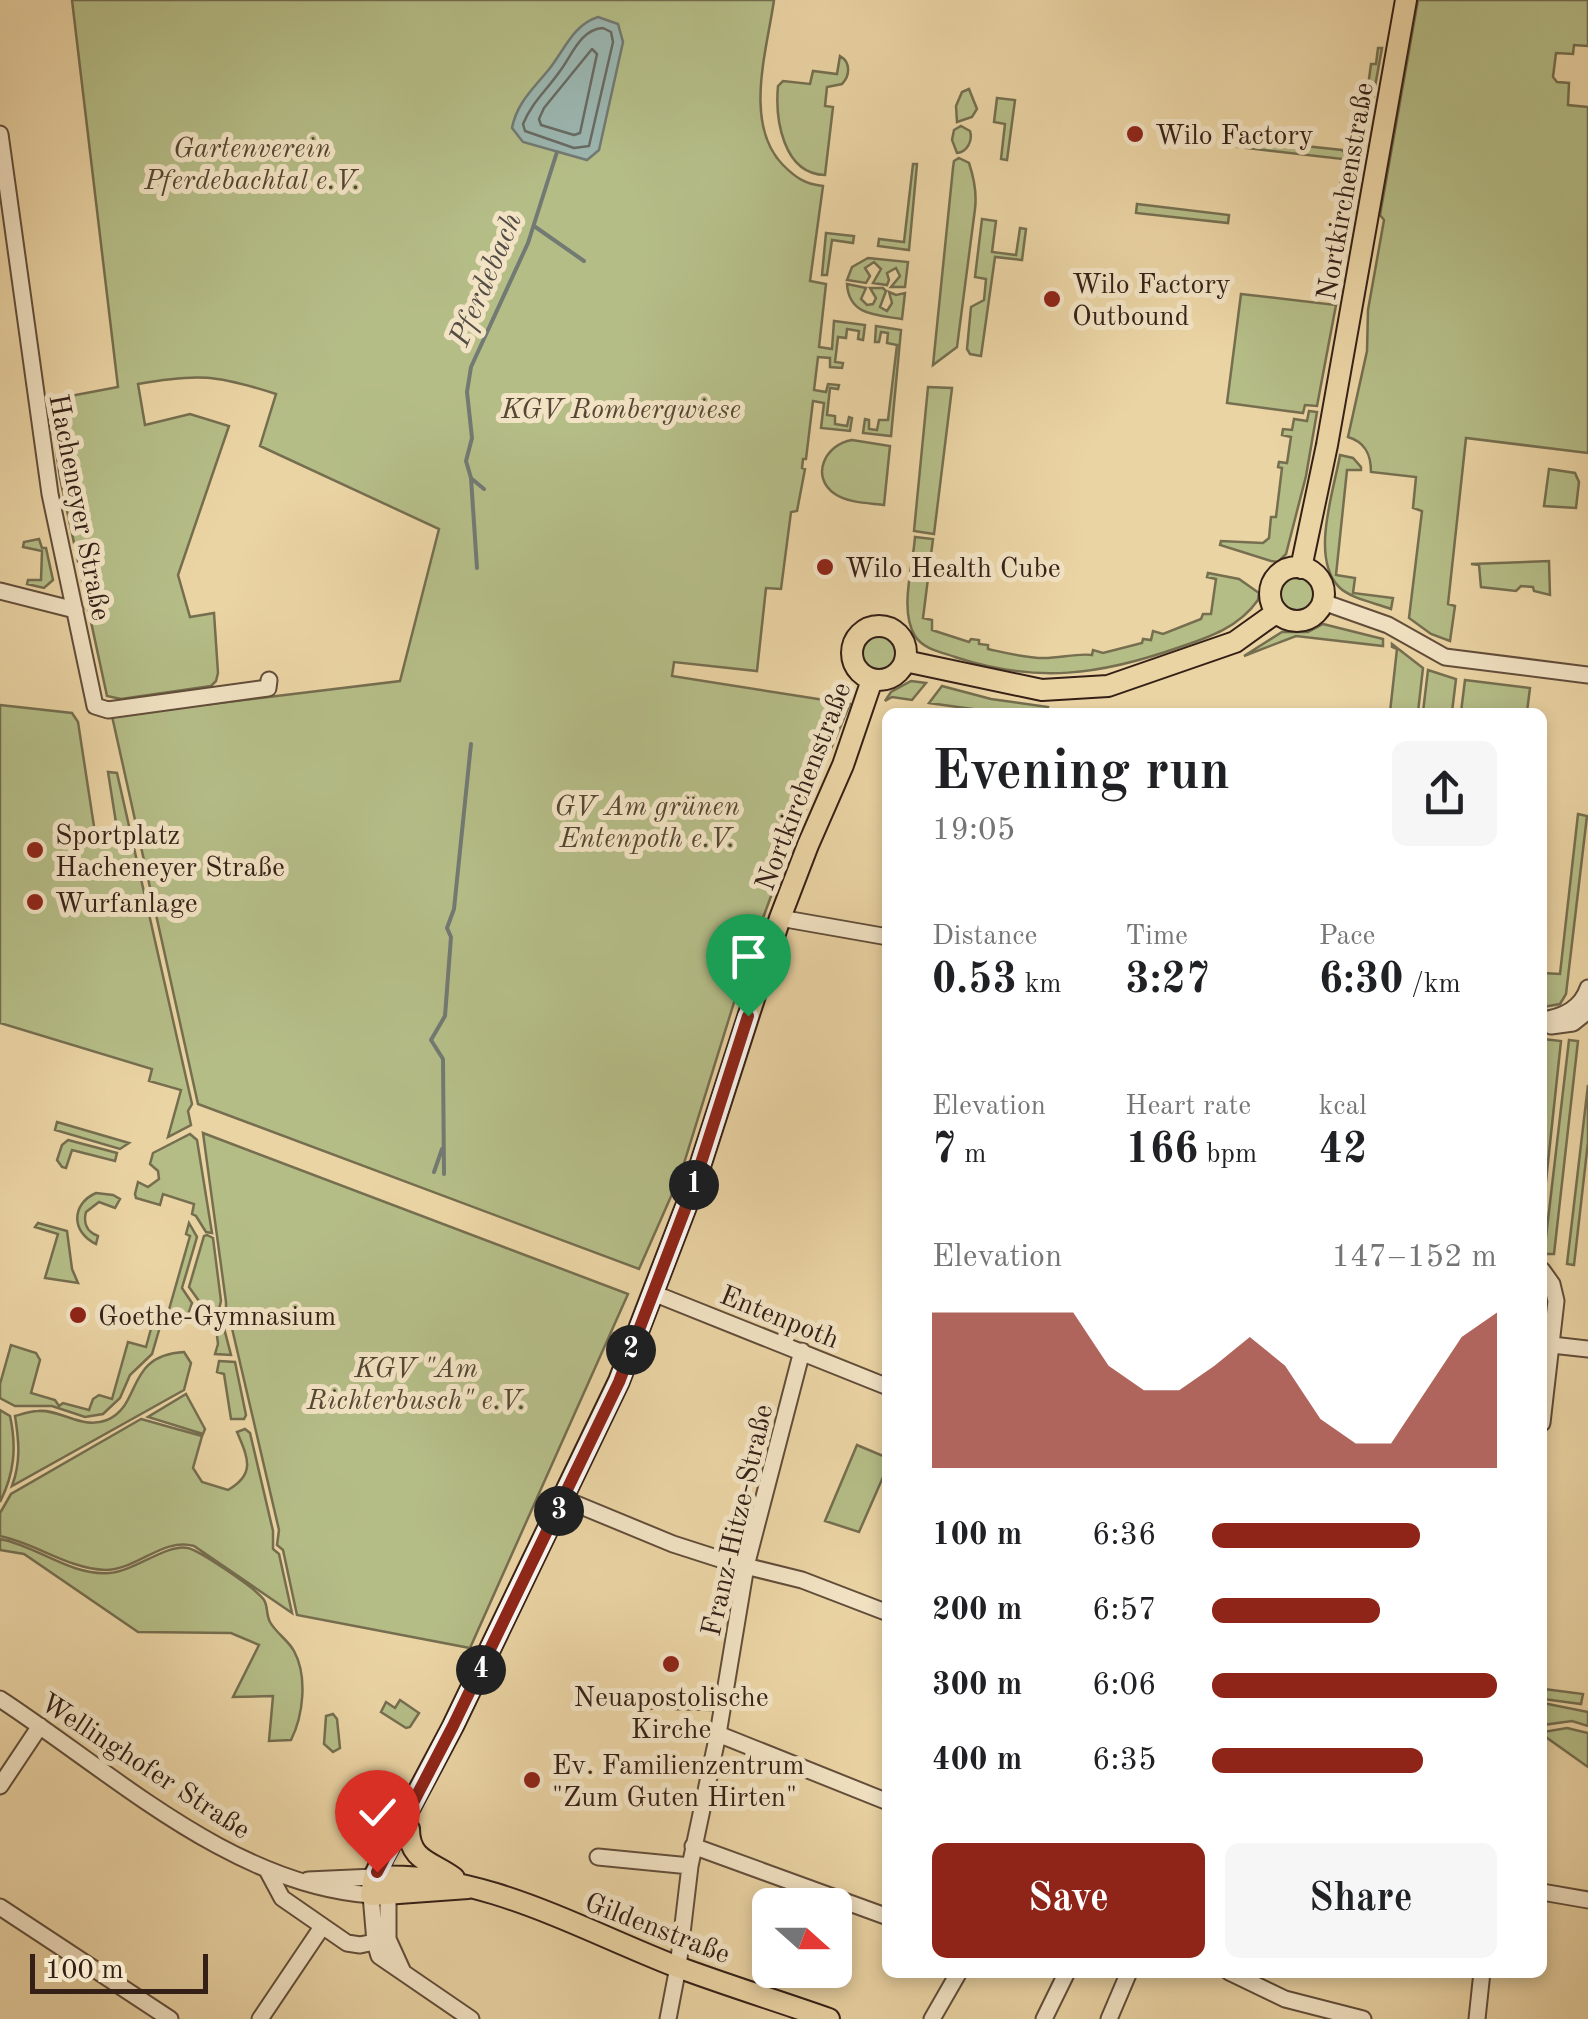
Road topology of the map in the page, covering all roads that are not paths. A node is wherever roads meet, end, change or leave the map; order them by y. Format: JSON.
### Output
{"nodes":[{"id":1,"x":1406,"y":0,"type":"edge"},
{"id":2,"x":0,"y":134,"type":"edge"},
{"id":3,"x":3,"y":188,"type":"edge"},
{"id":4,"x":1301,"y":568,"type":"junction"},
{"id":5,"x":0,"y":590,"type":"edge"},
{"id":6,"x":1323,"y":602,"type":"junction"},
{"id":7,"x":75,"y":610,"type":"junction"},
{"id":8,"x":1278,"y":612,"type":"junction"},
{"id":9,"x":905,"y":660,"type":"junction"},
{"id":10,"x":1588,"y":675,"type":"edge"},
{"id":11,"x":269,"y":680,"type":"dead end"},
{"id":12,"x":872,"y":680,"type":"junction"},
{"id":13,"x":780,"y":918,"type":"junction"},
{"id":14,"x":882,"y":936,"type":"edge"},
{"id":15,"x":1588,"y":988,"type":"edge"},
{"id":16,"x":1586,"y":1014,"type":"edge"},
{"id":17,"x":1547,"y":1021,"type":"edge"},
{"id":18,"x":1547,"y":1023,"type":"edge"},
{"id":19,"x":1547,"y":1277,"type":"edge"},
{"id":20,"x":652,"y":1292,"type":"junction"},
{"id":21,"x":1552,"y":1345,"type":"junction"},
{"id":22,"x":1588,"y":1349,"type":"edge"},
{"id":23,"x":802,"y":1352,"type":"junction"},
{"id":24,"x":1547,"y":1384,"type":"edge"},
{"id":25,"x":882,"y":1385,"type":"edge"},
{"id":26,"x":564,"y":1500,"type":"junction"},
{"id":27,"x":746,"y":1566,"type":"junction"},
{"id":28,"x":882,"y":1612,"type":"edge"},
{"id":29,"x":0,"y":1699,"type":"edge"},
{"id":30,"x":639,"y":1700,"type":"dead end"},
{"id":31,"x":723,"y":1702,"type":"junction"},
{"id":32,"x":40,"y":1726,"type":"junction"},
{"id":33,"x":718,"y":1734,"type":"junction"},
{"id":34,"x":0,"y":1786,"type":"edge"},
{"id":35,"x":418,"y":1798,"type":"junction"},
{"id":36,"x":882,"y":1800,"type":"edge"},
{"id":37,"x":409,"y":1829,"type":"junction"},
{"id":38,"x":693,"y":1846,"type":"junction"},
{"id":39,"x":598,"y":1857,"type":"dead end"},
{"id":40,"x":690,"y":1866,"type":"junction"},
{"id":41,"x":267,"y":1870,"type":"junction"},
{"id":42,"x":381,"y":1885,"type":"junction"},
{"id":43,"x":468,"y":1888,"type":"junction"},
{"id":44,"x":1547,"y":1893,"type":"edge"},
{"id":45,"x":1588,"y":1900,"type":"edge"},
{"id":46,"x":0,"y":1906,"type":"edge"},
{"id":47,"x":882,"y":1916,"type":"edge"},
{"id":48,"x":322,"y":1927,"type":"junction"},
{"id":49,"x":382,"y":1940,"type":"junction"},
{"id":50,"x":678,"y":1966,"type":"junction"},
{"id":51,"x":956,"y":1978,"type":"edge"},
{"id":52,"x":1064,"y":1978,"type":"edge"},
{"id":53,"x":1126,"y":1978,"type":"edge"},
{"id":54,"x":1241,"y":1978,"type":"edge"},
{"id":55,"x":1481,"y":1978,"type":"edge"},
{"id":56,"x":170,"y":2019,"type":"edge"},
{"id":57,"x":260,"y":2019,"type":"edge"},
{"id":58,"x":471,"y":2019,"type":"edge"},
{"id":59,"x":668,"y":2019,"type":"edge"},
{"id":60,"x":829,"y":2019,"type":"edge"},
{"id":61,"x":932,"y":2019,"type":"edge"},
{"id":62,"x":1044,"y":2019,"type":"edge"},
{"id":63,"x":1108,"y":2019,"type":"edge"},
{"id":64,"x":1363,"y":2019,"type":"edge"},
{"id":65,"x":1477,"y":2019,"type":"edge"}],
"edges":[{"from":1,"to":4,"type":"main road","name":"Nortkirchenstraße"},
{"from":2,"to":3,"type":"street","name":"Hacheneyer Straße"},
{"from":3,"to":7,"type":"street","name":"Hacheneyer Straße"},
{"from":4,"to":6,"type":"main road"},
{"from":4,"to":8,"type":"main road"},
{"from":5,"to":7,"type":"street"},
{"from":6,"to":8,"type":"main road"},
{"from":6,"to":10,"type":"street"},
{"from":7,"to":11,"type":"street","name":"Hacheneyer Straße"},
{"from":8,"to":9,"type":"main road"},
{"from":9,"to":12,"type":"main road"},
{"from":9,"to":12,"type":"main road"},
{"from":12,"to":13,"type":"main road","name":"Nortkirchenstraße"},
{"from":13,"to":14,"type":"street"},
{"from":13,"to":20,"type":"main road","name":"Nortkirchenstraße"},
{"from":15,"to":17,"type":"street"},
{"from":16,"to":18,"type":"street"},
{"from":19,"to":21,"type":"street"},
{"from":20,"to":23,"type":"street","name":"Entenpoth"},
{"from":20,"to":26,"type":"main road","name":"Nortkirchenstraße"},
{"from":21,"to":22,"type":"street"},
{"from":21,"to":24,"type":"street"},
{"from":23,"to":25,"type":"street","name":"Entenpoth"},
{"from":23,"to":27,"type":"street","name":"Franz-Hitze-Straße"},
{"from":26,"to":27,"type":"street"},
{"from":26,"to":35,"type":"main road","name":"Nortkirchenstraße"},
{"from":27,"to":28,"type":"street"},
{"from":27,"to":31,"type":"street","name":"Franz-Hitze-Straße"},
{"from":29,"to":32,"type":"street","name":"Wellinghofer Straße"},
{"from":30,"to":31,"type":"street"},
{"from":31,"to":33,"type":"street","name":"Franz-Hitze-Straße"},
{"from":32,"to":34,"type":"street"},
{"from":32,"to":41,"type":"street","name":"Wellinghofer Straße"},
{"from":33,"to":36,"type":"street"},
{"from":33,"to":38,"type":"street","name":"Franz-Hitze-Straße"},
{"from":35,"to":37,"type":"main road","name":"Nortkirchenstraße"},
{"from":35,"to":42,"type":"main road","name":"Nortkirchenstraße"},
{"from":37,"to":42,"type":"main road","name":"Nortkirchenstraße"},
{"from":37,"to":43,"type":"main road","name":"Gildenstraße"},
{"from":38,"to":40,"type":"street","name":"Franz-Hitze-Straße"},
{"from":38,"to":47,"type":"street"},
{"from":39,"to":40,"type":"street"},
{"from":40,"to":50,"type":"street","name":"Franz-Hitze-Straße"},
{"from":41,"to":42,"type":"street","name":"Wellinghofer Straße"},
{"from":41,"to":48,"type":"street","name":"Wellinghofer Straße"},
{"from":42,"to":43,"type":"main road","name":"Gildenstraße"},
{"from":42,"to":49,"type":"street"},
{"from":43,"to":50,"type":"main road","name":"Gildenstraße"},
{"from":44,"to":45,"type":"street"},
{"from":46,"to":56,"type":"street"},
{"from":48,"to":49,"type":"street","name":"Wellinghofer Straße"},
{"from":48,"to":57,"type":"street"},
{"from":49,"to":58,"type":"street"},
{"from":50,"to":59,"type":"street","name":"Franz-Hitze-Straße"},
{"from":50,"to":60,"type":"main road","name":"Gildenstraße"},
{"from":51,"to":61,"type":"street"},
{"from":52,"to":62,"type":"street"},
{"from":53,"to":63,"type":"street"},
{"from":54,"to":64,"type":"street"},
{"from":55,"to":65,"type":"street"}]}
